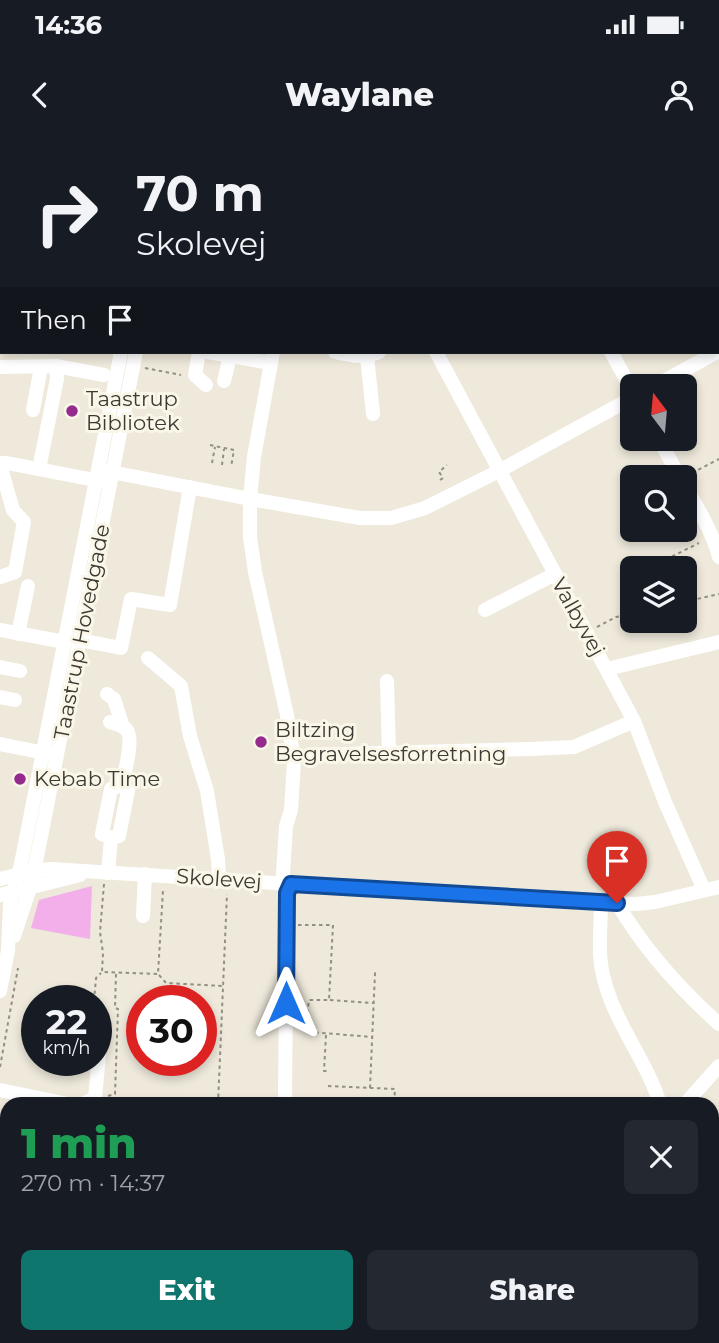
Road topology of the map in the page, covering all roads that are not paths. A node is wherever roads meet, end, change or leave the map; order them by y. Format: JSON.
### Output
{"nodes":[{"id":1,"x":121,"y":354,"type":"edge"},
{"id":2,"x":199,"y":354,"type":"edge"},
{"id":3,"x":230,"y":354,"type":"edge"},
{"id":4,"x":373,"y":354,"type":"edge"},
{"id":5,"x":437,"y":354,"type":"edge"},
{"id":6,"x":612,"y":354,"type":"edge"},
{"id":7,"x":713,"y":354,"type":"edge"},
{"id":8,"x":272,"y":357,"type":"edge"},
{"id":9,"x":135,"y":359,"type":"edge"},
{"id":10,"x":0,"y":367,"type":"edge"},
{"id":11,"x":48,"y":367,"type":"junction"},
{"id":12,"x":623,"y":374,"type":"edge"},
{"id":13,"x":676,"y":374,"type":"edge"},
{"id":14,"x":104,"y":375,"type":"dead end"},
{"id":15,"x":200,"y":380,"type":"road end"},
{"id":16,"x":224,"y":381,"type":"dead end"},
{"id":17,"x":620,"y":405,"type":"edge"},
{"id":18,"x":33,"y":410,"type":"dead end"},
{"id":19,"x":373,"y":414,"type":"dead end"},
{"id":20,"x":0,"y":464,"type":"edge"},
{"id":21,"x":39,"y":469,"type":"junction"},
{"id":22,"x":499,"y":471,"type":"junction"},
{"id":23,"x":105,"y":476,"type":"junction"},
{"id":24,"x":190,"y":487,"type":"junction"},
{"id":25,"x":250,"y":499,"type":"junction"},
{"id":26,"x":697,"y":507,"type":"edge"},
{"id":27,"x":719,"y":557,"type":"edge"},
{"id":28,"x":555,"y":574,"type":"junction"},
{"id":29,"x":0,"y":577,"type":"edge"},
{"id":30,"x":28,"y":586,"type":"dead end"},
{"id":31,"x":485,"y":611,"type":"dead end"},
{"id":32,"x":0,"y":630,"type":"edge"},
{"id":33,"x":18,"y":634,"type":"junction"},
{"id":34,"x":80,"y":640,"type":"junction"},
{"id":35,"x":65,"y":642,"type":"junction"},
{"id":36,"x":719,"y":642,"type":"edge"},
{"id":37,"x":148,"y":658,"type":"dead end"},
{"id":38,"x":0,"y":667,"type":"edge"},
{"id":39,"x":607,"y":669,"type":"junction"},
{"id":40,"x":20,"y":671,"type":"dead end"},
{"id":41,"x":387,"y":681,"type":"dead end"},
{"id":42,"x":107,"y":694,"type":"dead end"},
{"id":43,"x":0,"y":697,"type":"edge"},
{"id":44,"x":15,"y":700,"type":"dead end"},
{"id":45,"x":634,"y":722,"type":"junction"},
{"id":46,"x":0,"y":744,"type":"edge"},
{"id":47,"x":389,"y":753,"type":"junction"},
{"id":48,"x":51,"y":754,"type":"junction"},
{"id":49,"x":309,"y":755,"type":"dead end"},
{"id":50,"x":34,"y":871,"type":"junction"},
{"id":51,"x":102,"y":872,"type":"junction"},
{"id":52,"x":18,"y":874,"type":"junction"},
{"id":53,"x":145,"y":874,"type":"junction"},
{"id":54,"x":0,"y":879,"type":"edge"},
{"id":55,"x":223,"y":879,"type":"junction"},
{"id":56,"x":287,"y":886,"type":"junction"},
{"id":57,"x":719,"y":887,"type":"edge"},
{"id":58,"x":30,"y":888,"type":"junction"},
{"id":59,"x":704,"y":890,"type":"junction"},
{"id":60,"x":7,"y":894,"type":"edge"},
{"id":61,"x":601,"y":903,"type":"junction"},
{"id":62,"x":617,"y":903,"type":"junction"},
{"id":63,"x":143,"y":916,"type":"dead end"},
{"id":64,"x":8,"y":951,"type":"junction"},
{"id":65,"x":0,"y":991,"type":"edge"},
{"id":66,"x":719,"y":1024,"type":"edge"},
{"id":67,"x":719,"y":1066,"type":"edge"},
{"id":68,"x":97,"y":1076,"type":"edge"},
{"id":69,"x":0,"y":1090,"type":"edge"},
{"id":70,"x":34,"y":1097,"type":"edge"},
{"id":71,"x":95,"y":1097,"type":"edge"},
{"id":72,"x":285,"y":1097,"type":"edge"},
{"id":73,"x":657,"y":1097,"type":"edge"},
{"id":74,"x":691,"y":1097,"type":"edge"}],
"edges":[{"from":1,"to":23,"type":"street","name":"Taastrup Hovedgade"},
{"from":2,"to":15,"type":"street"},
{"from":3,"to":8,"type":"street"},
{"from":3,"to":16,"type":"street"},
{"from":4,"to":19,"type":"street"},
{"from":5,"to":22,"type":"street","name":"Valbyvej"},
{"from":6,"to":12,"type":"street"},
{"from":7,"to":13,"type":"street"},
{"from":8,"to":25,"type":"street"},
{"from":9,"to":23,"type":"street","name":"Taastrup Hovedgade"},
{"from":10,"to":11,"type":"street"},
{"from":11,"to":14,"type":"street"},
{"from":11,"to":18,"type":"street"},
{"from":11,"to":21,"type":"street"},
{"from":17,"to":22,"type":"street"},
{"from":20,"to":21,"type":"street"},
{"from":20,"to":29,"type":"street"},
{"from":21,"to":23,"type":"street"},
{"from":22,"to":25,"type":"street"},
{"from":22,"to":28,"type":"street","name":"Valbyvej"},
{"from":23,"to":24,"type":"street"},
{"from":23,"to":34,"type":"street","name":"Taastrup Hovedgade"},
{"from":23,"to":35,"type":"street","name":"Taastrup Hovedgade"},
{"from":24,"to":25,"type":"street"},
{"from":24,"to":34,"type":"street"},
{"from":25,"to":56,"type":"street"},
{"from":26,"to":27,"type":"street"},
{"from":28,"to":31,"type":"street"},
{"from":28,"to":39,"type":"street","name":"Valbyvej"},
{"from":30,"to":33,"type":"street"},
{"from":32,"to":33,"type":"street","name":"Taastrup Hovedgade"},
{"from":33,"to":35,"type":"street","name":"Taastrup Hovedgade"},
{"from":34,"to":48,"type":"street","name":"Taastrup Hovedgade"},
{"from":35,"to":48,"type":"street","name":"Taastrup Hovedgade"},
{"from":36,"to":39,"type":"street"},
{"from":37,"to":55,"type":"street"},
{"from":38,"to":40,"type":"street"},
{"from":39,"to":45,"type":"street","name":"Valbyvej"},
{"from":41,"to":47,"type":"street"},
{"from":42,"to":51,"type":"street"},
{"from":43,"to":44,"type":"street"},
{"from":45,"to":47,"type":"street"},
{"from":45,"to":59,"type":"street","name":"Valbyvej"},
{"from":46,"to":48,"type":"street"},
{"from":47,"to":49,"type":"street"},
{"from":48,"to":50,"type":"street","name":"Taastrup Hovedgade"},
{"from":48,"to":52,"type":"street","name":"Taastrup Hovedgade"},
{"from":50,"to":51,"type":"street","name":"Skolevej"},
{"from":50,"to":52,"type":"street","name":"Skolevej"},
{"from":50,"to":58,"type":"street","name":"Taastrup Hovedgade"},
{"from":51,"to":53,"type":"street","name":"Skolevej"},
{"from":51,"to":58,"type":"street","name":"Skolevej"},
{"from":52,"to":54,"type":"street","name":"Skolevej"},
{"from":52,"to":60,"type":"street","name":"Taastrup Hovedgade"},
{"from":53,"to":55,"type":"street","name":"Skolevej"},
{"from":53,"to":63,"type":"street"},
{"from":55,"to":56,"type":"street","name":"Skolevej"},
{"from":56,"to":61,"type":"street","name":"Skolevej"},
{"from":56,"to":72,"type":"street"},
{"from":57,"to":59,"type":"street","name":"Skolevej"},
{"from":58,"to":60,"type":"street","name":"Skolevej"},
{"from":58,"to":64,"type":"street","name":"Taastrup Hovedgade"},
{"from":59,"to":62,"type":"street","name":"Skolevej"},
{"from":60,"to":64,"type":"street","name":"Taastrup Hovedgade"},
{"from":61,"to":62,"type":"street","name":"Skolevej"},
{"from":61,"to":73,"type":"street"},
{"from":62,"to":66,"type":"street"},
{"from":64,"to":65,"type":"street","name":"Taastrup Hovedgade"},
{"from":67,"to":74,"type":"street"},
{"from":68,"to":71,"type":"street"},
{"from":69,"to":70,"type":"street"}]}
